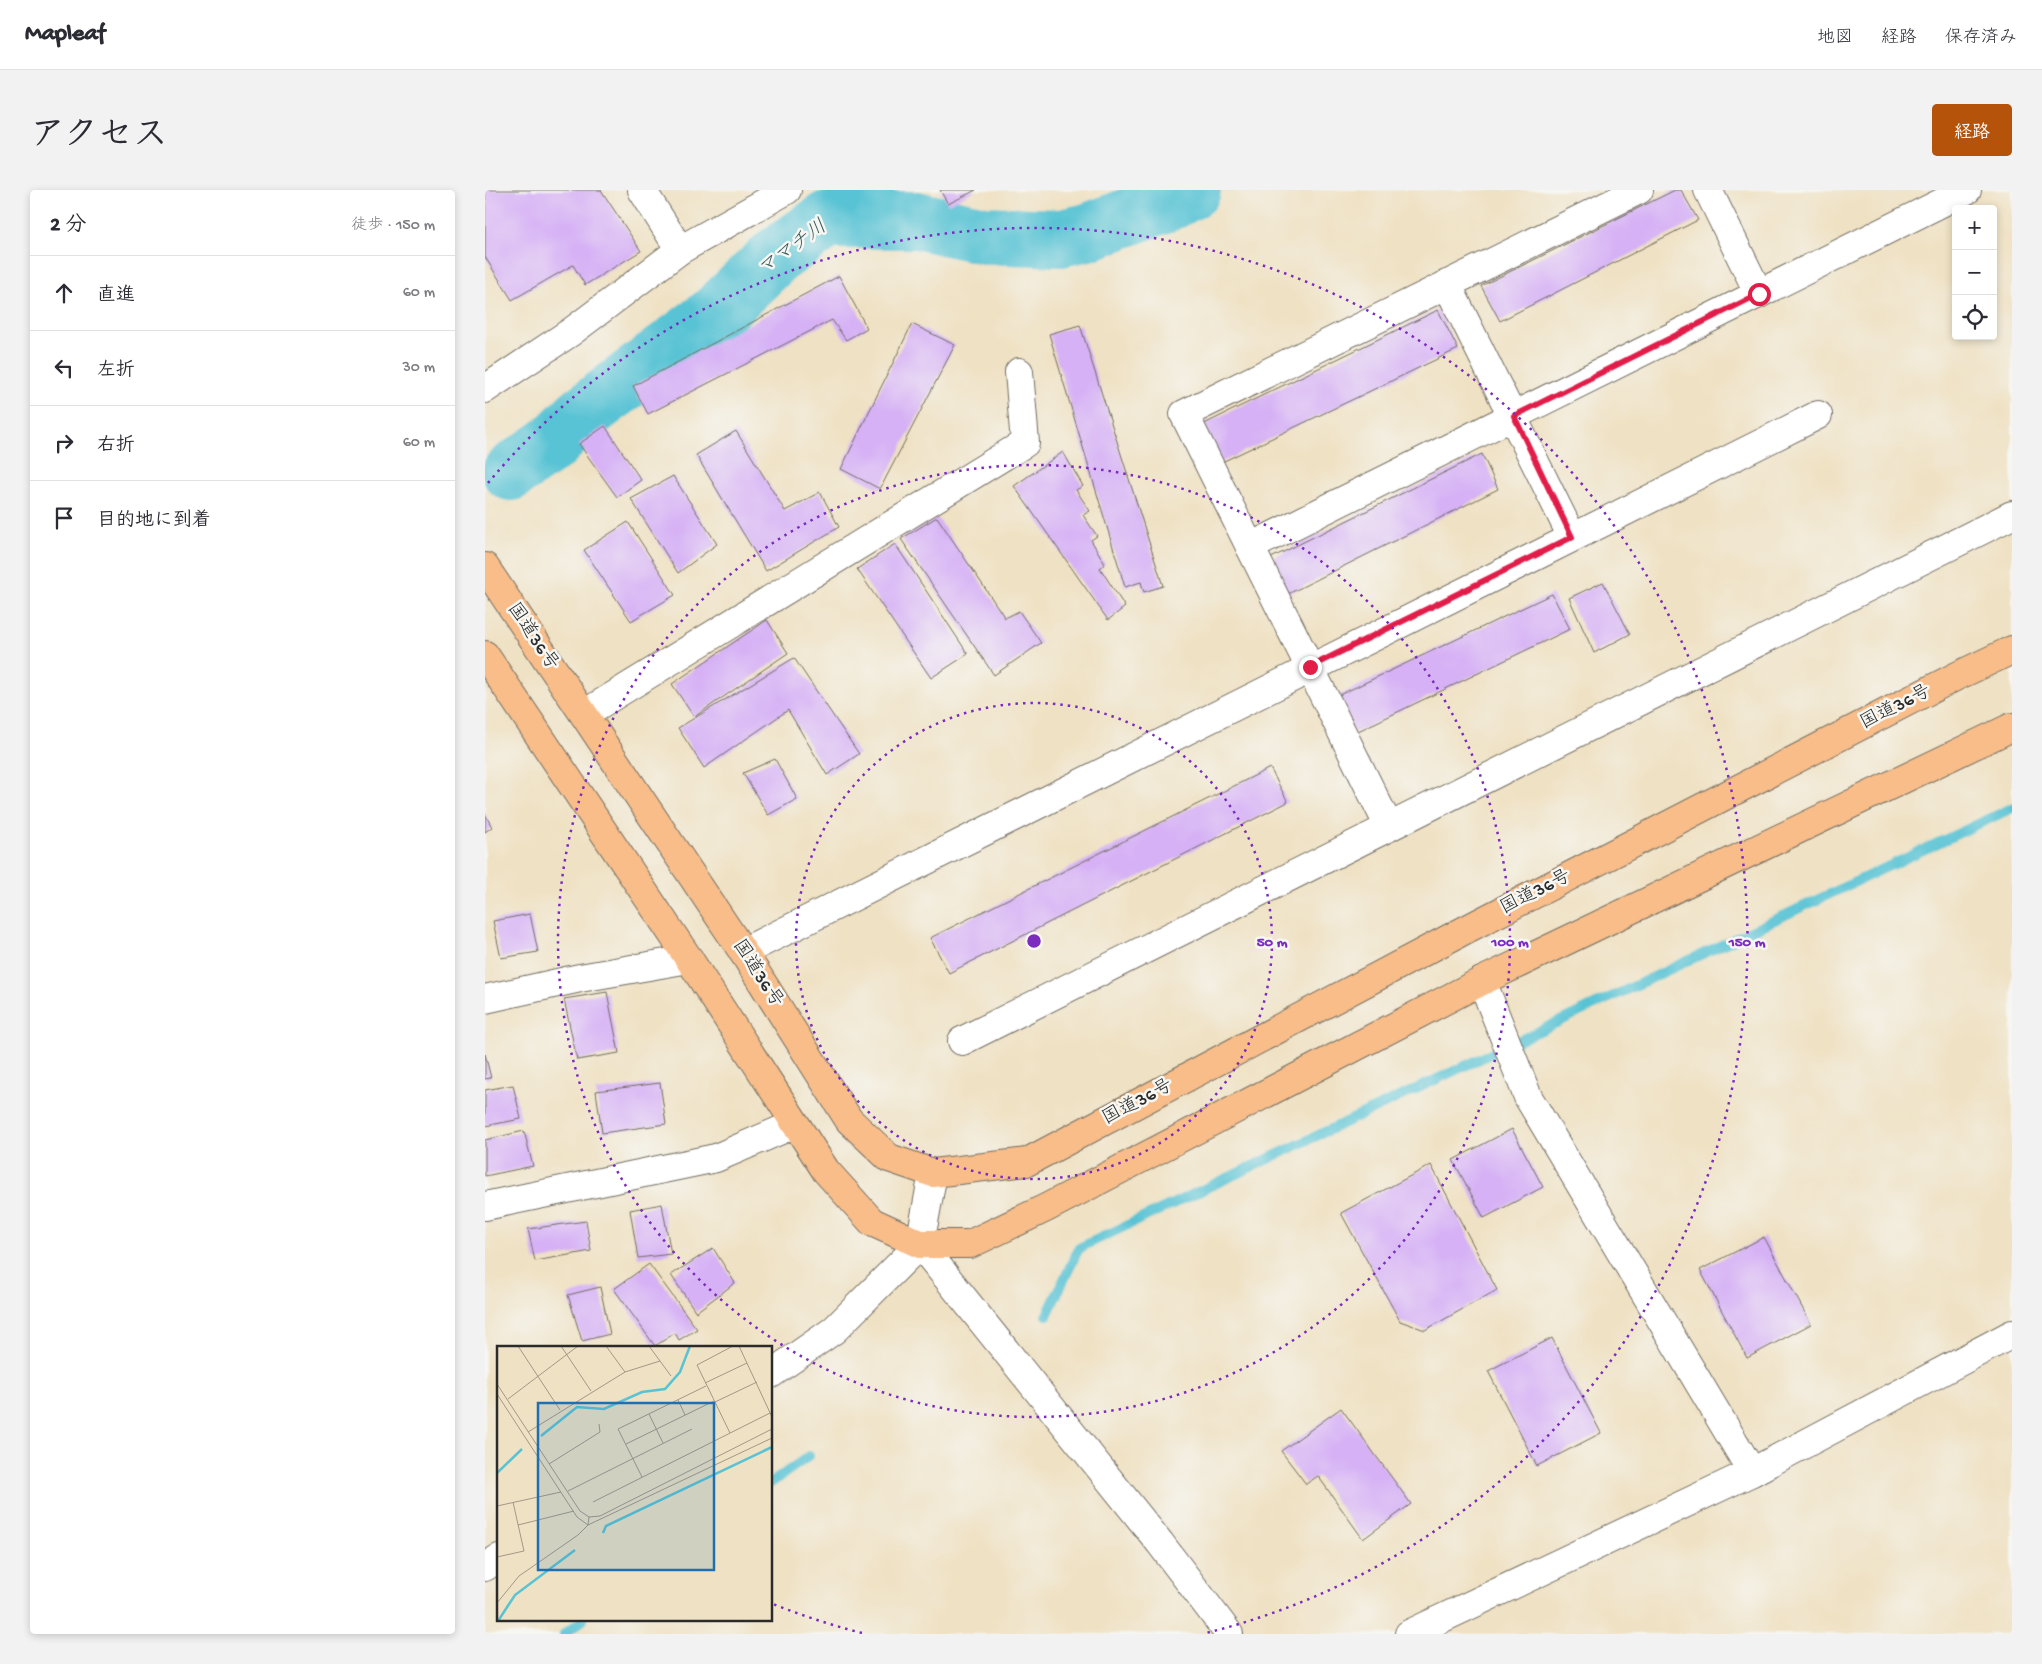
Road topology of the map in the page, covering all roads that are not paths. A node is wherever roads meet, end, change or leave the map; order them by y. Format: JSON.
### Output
{"nodes":[{"id":1,"x":642,"y":190,"type":"edge"},
{"id":2,"x":787,"y":190,"type":"edge"},
{"id":3,"x":1639,"y":190,"type":"edge"},
{"id":4,"x":1708,"y":190,"type":"edge"},
{"id":5,"x":1967,"y":190,"type":"edge"},
{"id":6,"x":680,"y":250,"type":"junction"},
{"id":7,"x":1447,"y":284,"type":"junction"},
{"id":8,"x":1759,"y":294,"type":"junction"},
{"id":9,"x":1019,"y":372,"type":"dead end"},
{"id":10,"x":485,"y":389,"type":"edge"},
{"id":11,"x":1818,"y":415,"type":"dead end"},
{"id":12,"x":1514,"y":416,"type":"junction"},
{"id":13,"x":2012,"y":515,"type":"edge"},
{"id":14,"x":1572,"y":537,"type":"junction"},
{"id":15,"x":1250,"y":547,"type":"junction"},
{"id":16,"x":485,"y":567,"type":"edge"},
{"id":17,"x":2012,"y":650,"type":"edge"},
{"id":18,"x":485,"y":655,"type":"edge"},
{"id":19,"x":1310,"y":667,"type":"junction"},
{"id":20,"x":583,"y":714,"type":"junction"},
{"id":21,"x":2012,"y":727,"type":"edge"},
{"id":22,"x":1389,"y":827,"type":"junction"},
{"id":23,"x":743,"y":952,"type":"junction"},
{"id":24,"x":689,"y":959,"type":"junction"},
{"id":25,"x":1482,"y":982,"type":"junction"},
{"id":26,"x":485,"y":998,"type":"edge"},
{"id":27,"x":962,"y":1041,"type":"dead end"},
{"id":28,"x":795,"y":1124,"type":"junction"},
{"id":29,"x":933,"y":1173,"type":"junction"},
{"id":30,"x":485,"y":1206,"type":"edge"},
{"id":31,"x":920,"y":1244,"type":"junction"},
{"id":32,"x":2012,"y":1334,"type":"edge"},
{"id":33,"x":773,"y":1373,"type":"edge"},
{"id":34,"x":1752,"y":1472,"type":"junction"},
{"id":35,"x":497,"y":1559,"type":"edge"},
{"id":36,"x":485,"y":1567,"type":"edge"},
{"id":37,"x":1229,"y":1634,"type":"edge"},
{"id":38,"x":1409,"y":1634,"type":"edge"}],
"edges":[{"from":1,"to":6,"type":"street"},
{"from":2,"to":6,"type":"street"},
{"from":3,"to":7,"type":"street"},
{"from":4,"to":8,"type":"street"},
{"from":5,"to":8,"type":"street"},
{"from":6,"to":10,"type":"street"},
{"from":7,"to":12,"type":"street"},
{"from":7,"to":15,"type":"street"},
{"from":8,"to":12,"type":"street"},
{"from":9,"to":20,"type":"street"},
{"from":11,"to":14,"type":"street"},
{"from":12,"to":14,"type":"street"},
{"from":12,"to":15,"type":"street"},
{"from":13,"to":22,"type":"street"},
{"from":14,"to":19,"type":"street"},
{"from":15,"to":19,"type":"street"},
{"from":16,"to":20,"type":"highway","name":"国道36号"},
{"from":17,"to":29,"type":"highway","name":"国道36号"},
{"from":18,"to":24,"type":"highway"},
{"from":19,"to":22,"type":"street"},
{"from":19,"to":23,"type":"street"},
{"from":20,"to":23,"type":"highway","name":"国道36号"},
{"from":21,"to":25,"type":"highway"},
{"from":22,"to":27,"type":"street"},
{"from":23,"to":29,"type":"highway","name":"国道36号"},
{"from":24,"to":26,"type":"street"},
{"from":24,"to":28,"type":"highway"},
{"from":25,"to":31,"type":"highway"},
{"from":25,"to":34,"type":"street"},
{"from":28,"to":30,"type":"street"},
{"from":28,"to":31,"type":"highway"},
{"from":29,"to":31,"type":"street"},
{"from":31,"to":33,"type":"street"},
{"from":31,"to":37,"type":"street"},
{"from":32,"to":34,"type":"street"},
{"from":34,"to":38,"type":"street"},
{"from":35,"to":36,"type":"street"}]}
